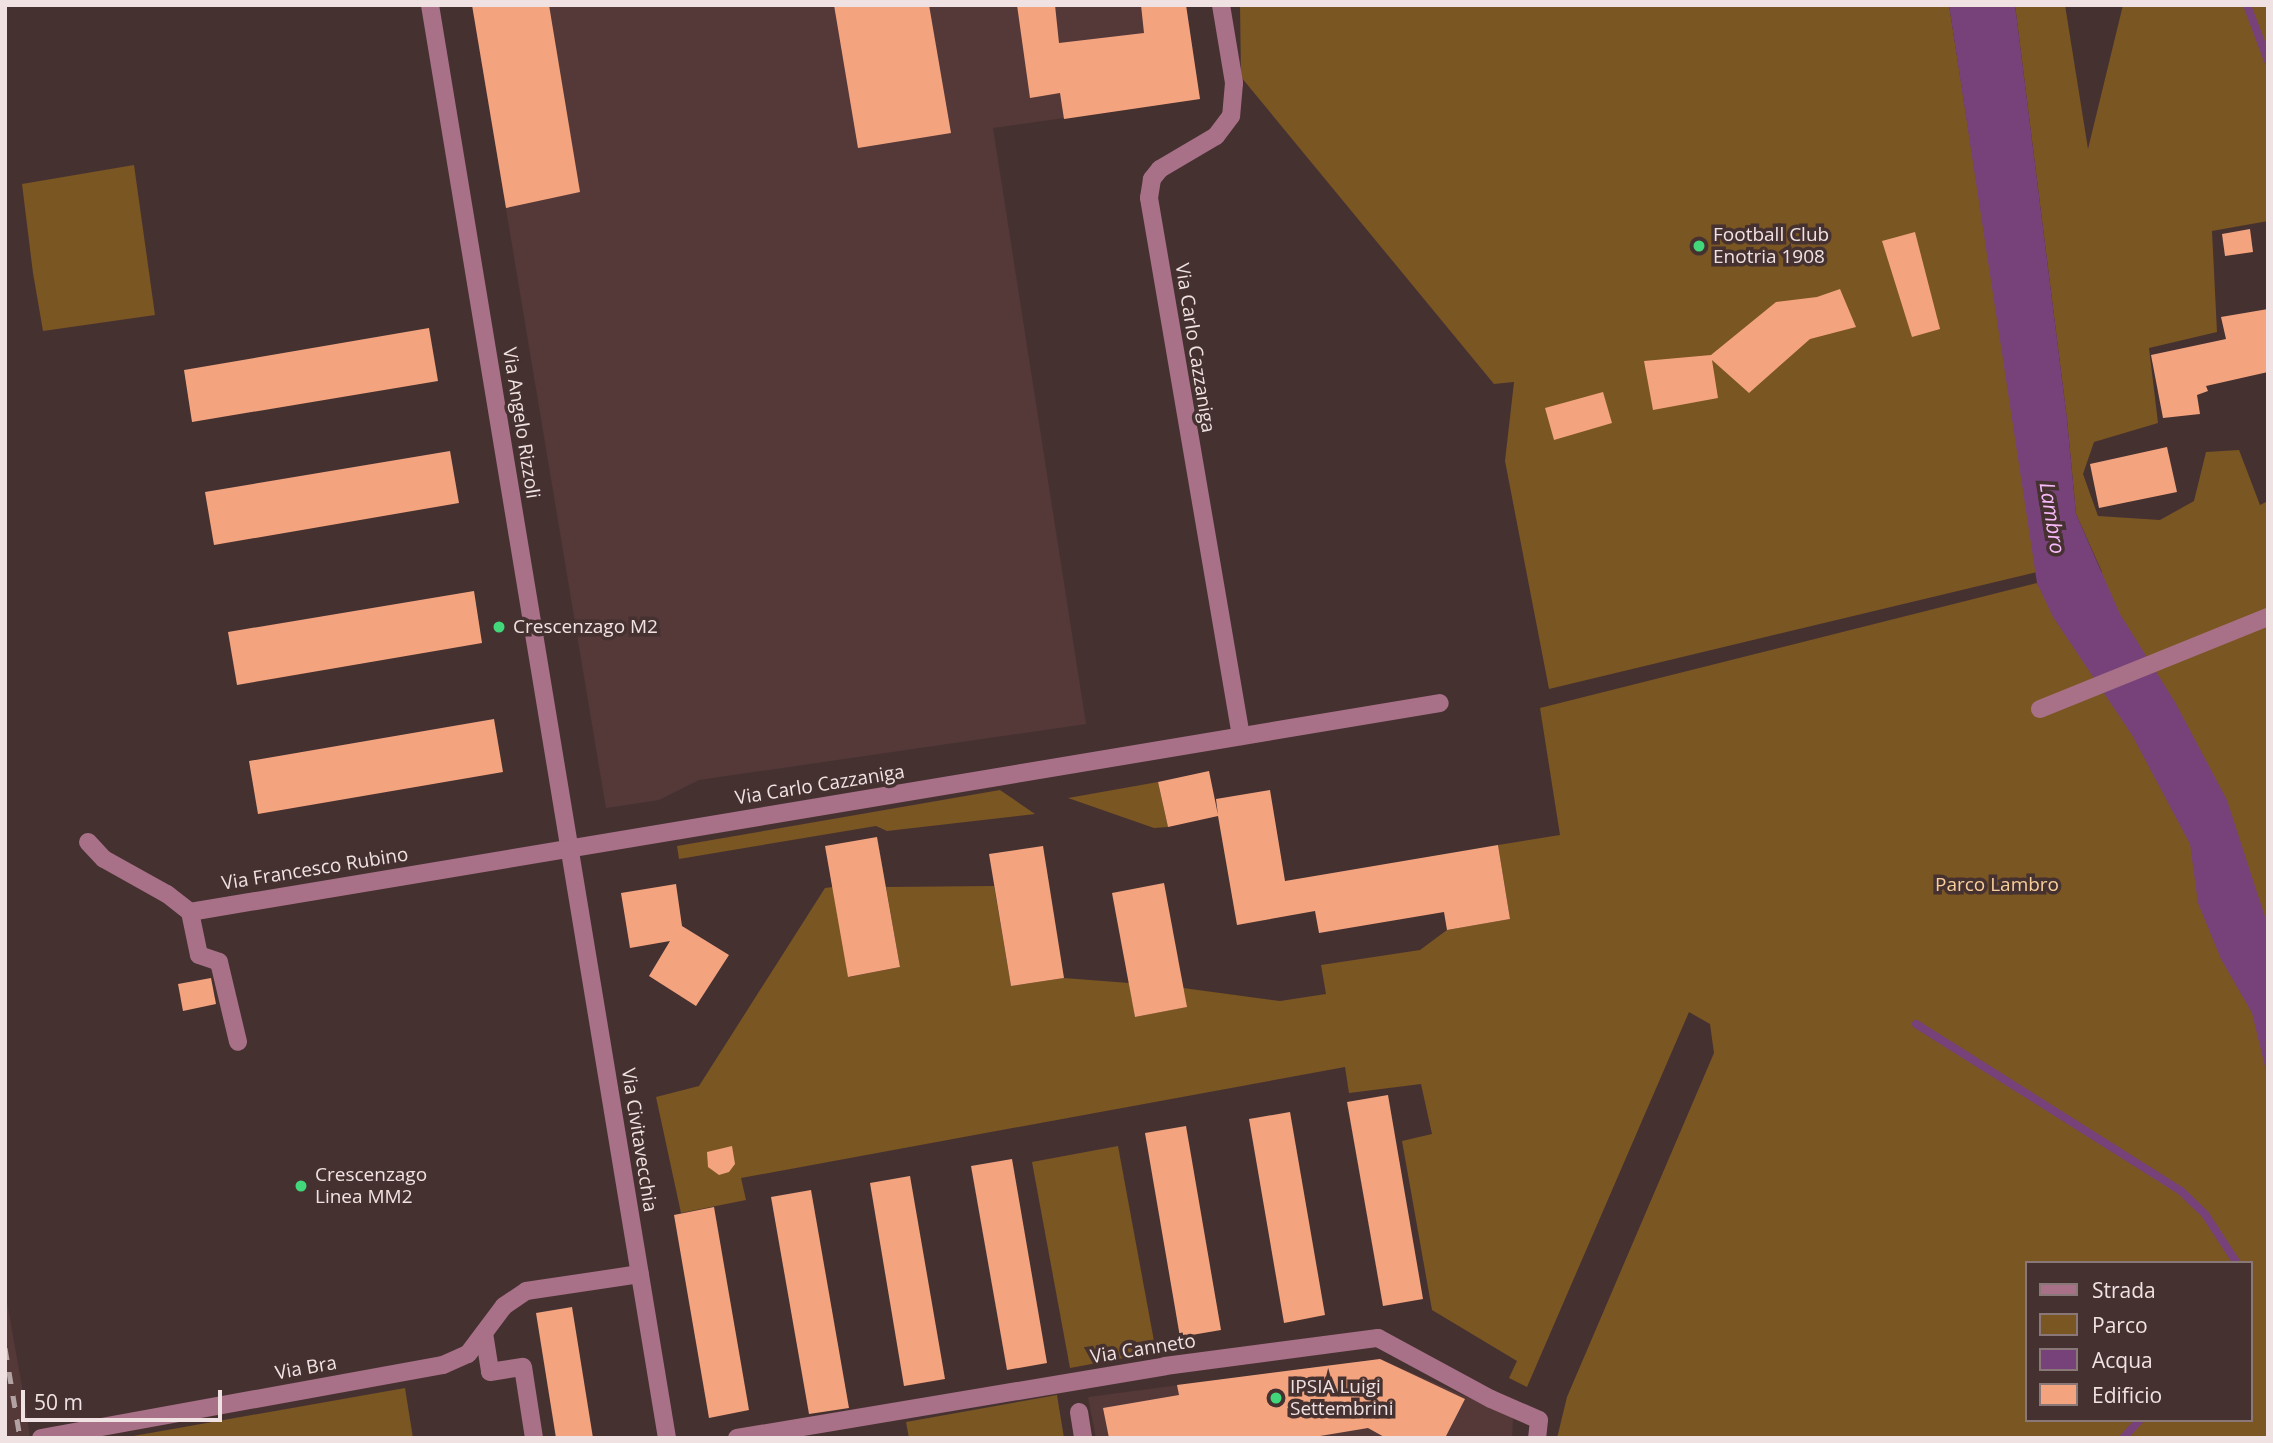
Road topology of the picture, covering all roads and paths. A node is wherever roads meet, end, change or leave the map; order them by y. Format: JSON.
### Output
{"nodes":[{"id":1,"x":430,"y":5,"type":"edge"},
{"id":2,"x":1221,"y":5,"type":"edge"},
{"id":3,"x":2268,"y":617,"type":"edge"},
{"id":4,"x":1440,"y":703,"type":"dead end"},
{"id":5,"x":2048,"y":706,"type":"dead end"},
{"id":6,"x":1241,"y":736,"type":"junction"},
{"id":7,"x":88,"y":842,"type":"dead end"},
{"id":8,"x":570,"y":848,"type":"junction"},
{"id":9,"x":190,"y":912,"type":"junction"},
{"id":10,"x":238,"y":1042,"type":"dead end"},
{"id":11,"x":640,"y":1275,"type":"junction"},
{"id":12,"x":484,"y":1334,"type":"junction"},
{"id":13,"x":1079,"y":1412,"type":"dead end"},
{"id":14,"x":1538,"y":1429,"type":"edge"},
{"id":15,"x":41,"y":1437,"type":"edge"},
{"id":16,"x":534,"y":1438,"type":"edge"},
{"id":17,"x":667,"y":1438,"type":"edge"},
{"id":18,"x":737,"y":1438,"type":"edge"},
{"id":19,"x":1083,"y":1438,"type":"edge"}],
"edges":[{"from":1,"to":8,"type":"street","name":"Via Angelo Rizzoli"},
{"from":2,"to":6,"type":"street","name":"Via Carlo Cazzaniga"},
{"from":3,"to":5,"type":"street"},
{"from":4,"to":6,"type":"street","name":"Via Carlo Cazzaniga"},
{"from":6,"to":8,"type":"street","name":"Via Carlo Cazzaniga"},
{"from":7,"to":9,"type":"street"},
{"from":8,"to":9,"type":"street","name":"Via Francesco Rubino"},
{"from":8,"to":11,"type":"street","name":"Via Civitavecchia"},
{"from":9,"to":10,"type":"street"},
{"from":11,"to":12,"type":"street","name":"Via Bra"},
{"from":11,"to":17,"type":"street","name":"Via Civitavecchia"},
{"from":12,"to":15,"type":"street","name":"Via Bra"},
{"from":12,"to":16,"type":"street"},
{"from":13,"to":19,"type":"street"},
{"from":14,"to":18,"type":"street","name":"Via Canneto"}]}
